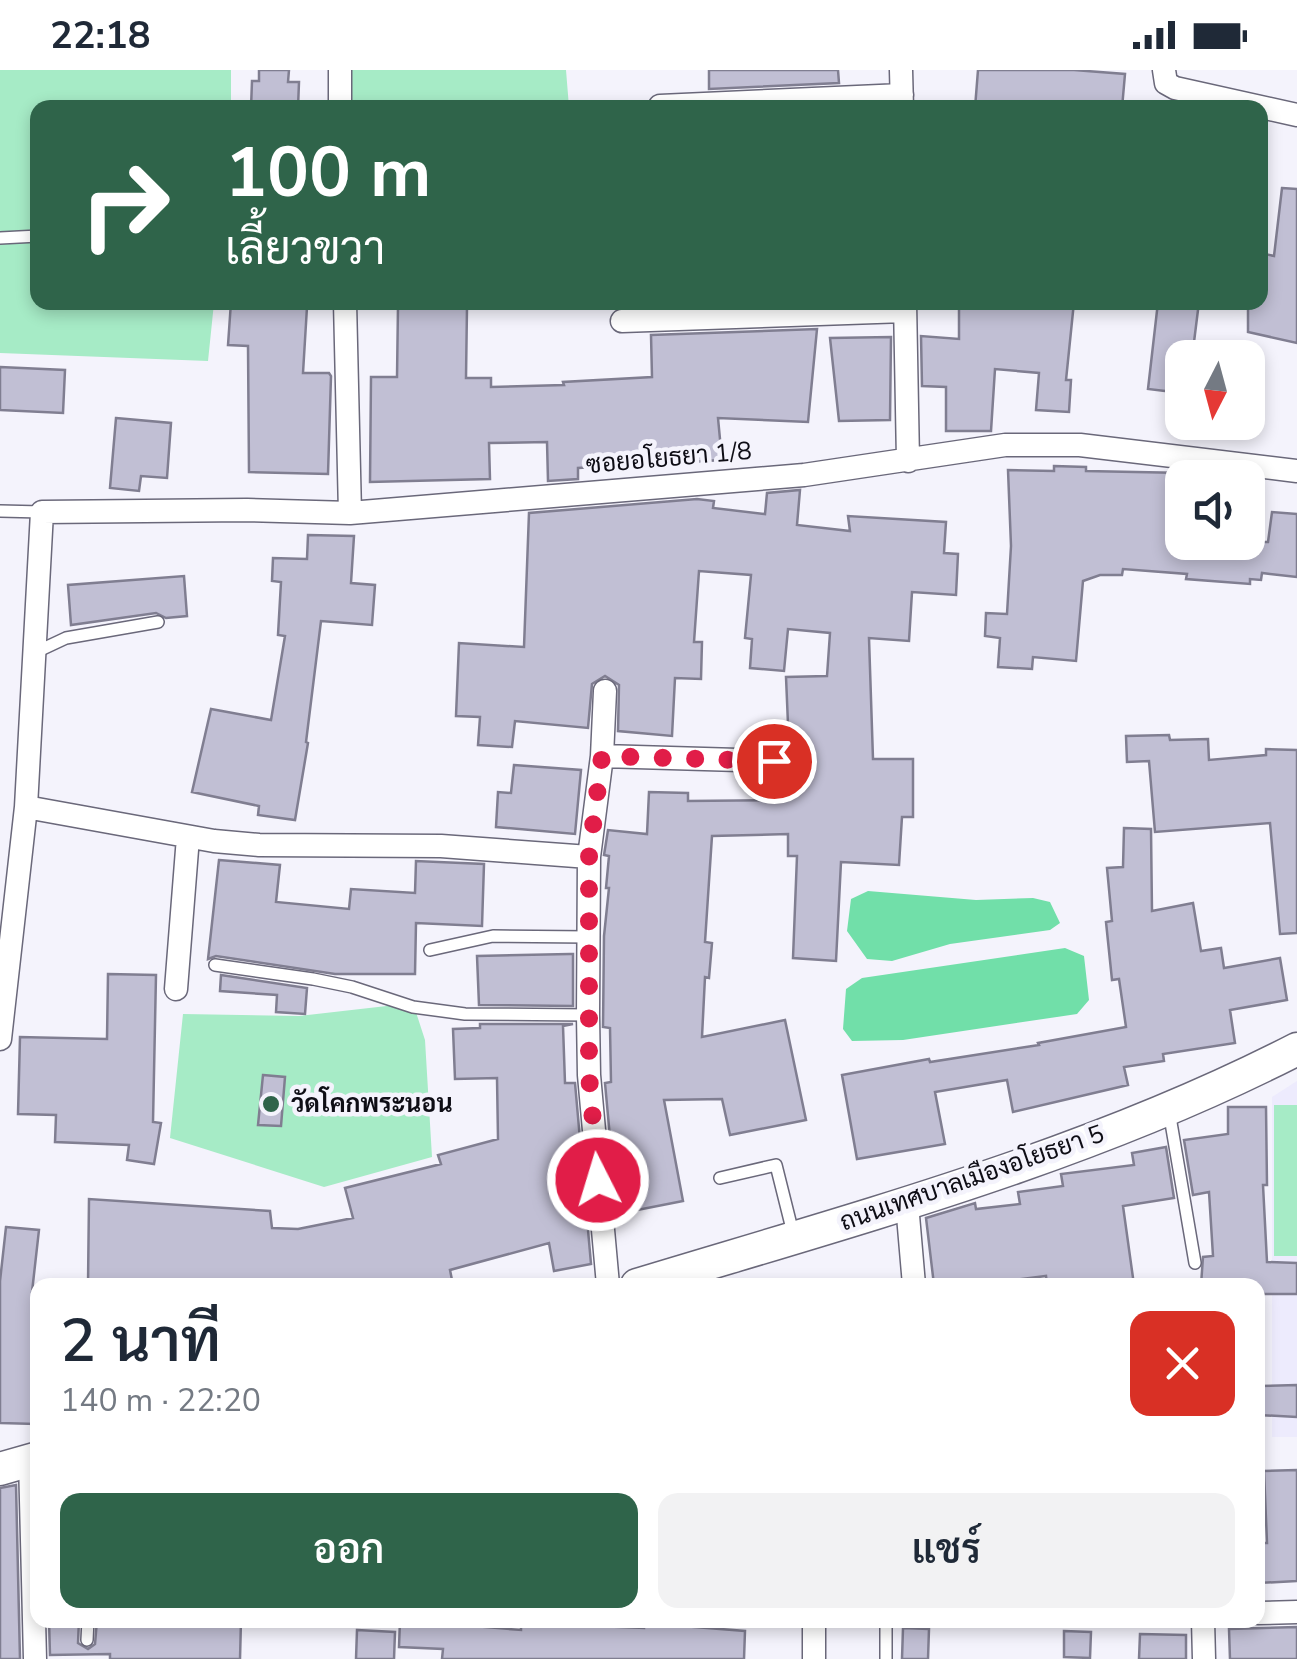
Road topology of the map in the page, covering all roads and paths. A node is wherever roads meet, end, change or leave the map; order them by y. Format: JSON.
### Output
{"nodes":[{"id":1,"x":340,"y":70,"type":"edge"},
{"id":2,"x":901,"y":70,"type":"edge"},
{"id":3,"x":1164,"y":70,"type":"edge"},
{"id":4,"x":340,"y":100,"type":"edge"},
{"id":5,"x":902,"y":100,"type":"edge"},
{"id":6,"x":1230,"y":100,"type":"edge"},
{"id":7,"x":1268,"y":109,"type":"edge"},
{"id":8,"x":1297,"y":115,"type":"edge"},
{"id":9,"x":30,"y":236,"type":"edge"},
{"id":10,"x":0,"y":238,"type":"edge"},
{"id":11,"x":345,"y":310,"type":"edge"},
{"id":12,"x":844,"y":310,"type":"edge"},
{"id":13,"x":905,"y":310,"type":"edge"},
{"id":14,"x":622,"y":321,"type":"dead end"},
{"id":15,"x":908,"y":462,"type":"junction"},
{"id":16,"x":1297,"y":471,"type":"edge"},
{"id":17,"x":0,"y":510,"type":"edge"},
{"id":18,"x":42,"y":512,"type":"junction"},
{"id":19,"x":350,"y":513,"type":"junction"},
{"id":20,"x":158,"y":622,"type":"dead end"},
{"id":21,"x":34,"y":654,"type":"junction"},
{"id":22,"x":604,"y":690,"type":"dead end"},
{"id":23,"x":602,"y":756,"type":"junction"},
{"id":24,"x":774,"y":761,"type":"dead end"},
{"id":25,"x":26,"y":806,"type":"junction"},
{"id":26,"x":188,"y":836,"type":"junction"},
{"id":27,"x":589,"y":857,"type":"junction"},
{"id":28,"x":589,"y":938,"type":"junction"},
{"id":29,"x":430,"y":950,"type":"dead end"},
{"id":30,"x":214,"y":965,"type":"dead end"},
{"id":31,"x":176,"y":989,"type":"dead end"},
{"id":32,"x":588,"y":1015,"type":"junction"},
{"id":33,"x":0,"y":1039,"type":"edge"},
{"id":34,"x":1297,"y":1048,"type":"edge"},
{"id":35,"x":1168,"y":1111,"type":"junction"},
{"id":36,"x":720,"y":1178,"type":"dead end"},
{"id":37,"x":907,"y":1204,"type":"junction"},
{"id":38,"x":794,"y":1237,"type":"junction"},
{"id":39,"x":1194,"y":1263,"type":"dead end"},
{"id":40,"x":607,"y":1278,"type":"edge"},
{"id":41,"x":669,"y":1278,"type":"edge"},
{"id":42,"x":913,"y":1278,"type":"edge"},
{"id":43,"x":22,"y":1462,"type":"edge"},
{"id":44,"x":30,"y":1533,"type":"edge"},
{"id":45,"x":1297,"y":1612,"type":"edge"},
{"id":46,"x":1265,"y":1613,"type":"edge"},
{"id":47,"x":35,"y":1628,"type":"edge"},
{"id":48,"x":88,"y":1628,"type":"edge"},
{"id":49,"x":814,"y":1628,"type":"edge"},
{"id":50,"x":886,"y":1628,"type":"edge"},
{"id":51,"x":1204,"y":1628,"type":"edge"},
{"id":52,"x":87,"y":1640,"type":"dead end"},
{"id":53,"x":35,"y":1659,"type":"edge"},
{"id":54,"x":814,"y":1659,"type":"edge"},
{"id":55,"x":886,"y":1659,"type":"edge"},
{"id":56,"x":1204,"y":1659,"type":"edge"}],
"edges":[{"from":1,"to":4,"type":"street"},
{"from":2,"to":5,"type":"street"},
{"from":3,"to":6,"type":"street"},
{"from":7,"to":8,"type":"street"},
{"from":9,"to":10,"type":"lane"},
{"from":11,"to":19,"type":"street"},
{"from":12,"to":14,"type":"street"},
{"from":13,"to":15,"type":"street"},
{"from":15,"to":16,"type":"street","name":"ซอยอโยธยา 1/8"},
{"from":15,"to":19,"type":"street","name":"ซอยอโยธยา 1/8"},
{"from":17,"to":18,"type":"lane"},
{"from":18,"to":19,"type":"street","name":"ซอยอโยธยา 1/8"},
{"from":18,"to":21,"type":"street"},
{"from":20,"to":21,"type":"lane"},
{"from":21,"to":25,"type":"street"},
{"from":22,"to":23,"type":"street"},
{"from":23,"to":24,"type":"street"},
{"from":23,"to":27,"type":"street"},
{"from":25,"to":26,"type":"street"},
{"from":25,"to":33,"type":"street"},
{"from":26,"to":27,"type":"street"},
{"from":26,"to":31,"type":"street"},
{"from":27,"to":28,"type":"street"},
{"from":28,"to":29,"type":"lane"},
{"from":28,"to":32,"type":"street"},
{"from":30,"to":32,"type":"lane"},
{"from":32,"to":40,"type":"street"},
{"from":34,"to":35,"type":"street","name":"ถนนเทศบาลเมืองอโยธยา 5"},
{"from":35,"to":37,"type":"street","name":"ถนนเทศบาลเมืองอโยธยา 5"},
{"from":35,"to":39,"type":"lane"},
{"from":36,"to":38,"type":"lane"},
{"from":37,"to":38,"type":"street","name":"ถนนเทศบาลเมืองอโยธยา 5"},
{"from":37,"to":42,"type":"street"},
{"from":38,"to":41,"type":"street","name":"ถนนเทศบาลเมืองอโยธยา 5"},
{"from":43,"to":44,"type":"street"},
{"from":45,"to":46,"type":"street"},
{"from":47,"to":53,"type":"street"},
{"from":48,"to":52,"type":"lane"},
{"from":49,"to":54,"type":"street"},
{"from":50,"to":55,"type":"lane"},
{"from":51,"to":56,"type":"street"}]}
